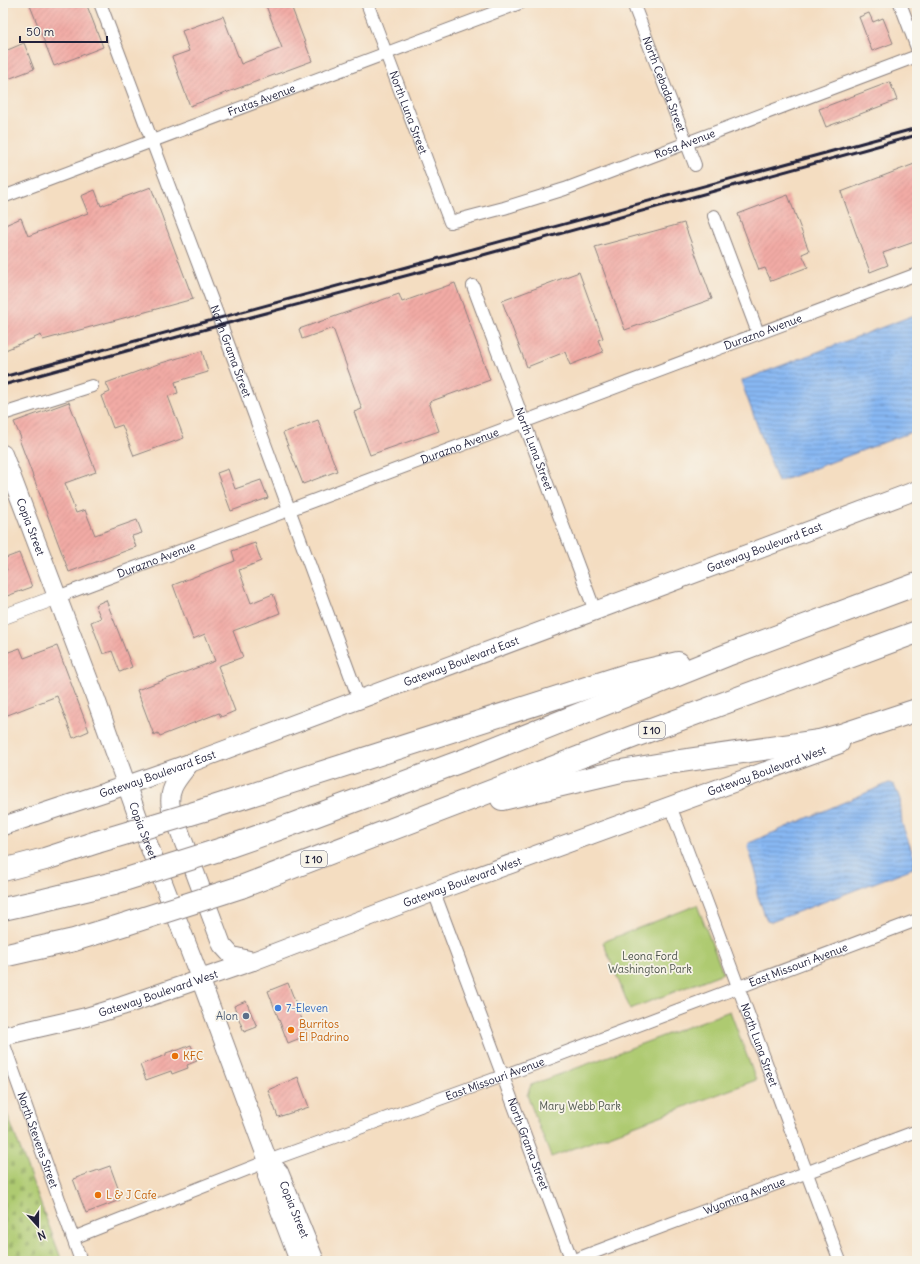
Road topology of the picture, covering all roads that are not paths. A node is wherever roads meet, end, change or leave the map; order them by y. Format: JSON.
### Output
{"nodes":[{"id":1,"x":100,"y":3,"type":"edge"},
{"id":2,"x":367,"y":3,"type":"edge"},
{"id":3,"x":520,"y":3,"type":"edge"},
{"id":4,"x":633,"y":3,"type":"edge"},
{"id":5,"x":900,"y":3,"type":"edge"},
{"id":6,"x":917,"y":48,"type":"edge"},
{"id":7,"x":386,"y":54,"type":"junction"},
{"id":8,"x":917,"y":56,"type":"edge"},
{"id":9,"x":152,"y":141,"type":"junction"},
{"id":10,"x":686,"y":143,"type":"junction"},
{"id":11,"x":695,"y":165,"type":"dead end"},
{"id":12,"x":3,"y":197,"type":"edge"},
{"id":13,"x":714,"y":216,"type":"dead end"},
{"id":14,"x":450,"y":222,"type":"joint"},
{"id":15,"x":917,"y":274,"type":"edge"},
{"id":16,"x":473,"y":286,"type":"dead end"},
{"id":17,"x":758,"y":333,"type":"junction"},
{"id":18,"x":92,"y":386,"type":"dead end"},
{"id":19,"x":3,"y":414,"type":"edge"},
{"id":20,"x":524,"y":422,"type":"junction"},
{"id":21,"x":3,"y":454,"type":"edge"},
{"id":22,"x":917,"y":490,"type":"edge"},
{"id":23,"x":290,"y":510,"type":"junction"},
{"id":24,"x":917,"y":584,"type":"edge"},
{"id":25,"x":57,"y":597,"type":"junction"},
{"id":26,"x":594,"y":612,"type":"junction"},
{"id":27,"x":3,"y":617,"type":"edge"},
{"id":28,"x":917,"y":632,"type":"edge"},
{"id":29,"x":727,"y":655,"type":"junction"},
{"id":30,"x":359,"y":699,"type":"junction"},
{"id":31,"x":917,"y":711,"type":"edge"},
{"id":32,"x":190,"y":763,"type":"junction"},
{"id":33,"x":127,"y":785,"type":"junction"},
{"id":34,"x":670,"y":806,"type":"junction"},
{"id":35,"x":3,"y":826,"type":"edge"},
{"id":36,"x":387,"y":831,"type":"junction"},
{"id":37,"x":3,"y":870,"type":"edge"},
{"id":38,"x":434,"y":892,"type":"junction"},
{"id":39,"x":3,"y":909,"type":"edge"},
{"id":40,"x":917,"y":920,"type":"edge"},
{"id":41,"x":4,"y":955,"type":"edge"},
{"id":42,"x":253,"y":961,"type":"junction"},
{"id":43,"x":200,"y":978,"type":"junction"},
{"id":44,"x":739,"y":988,"type":"junction"},
{"id":45,"x":3,"y":1036,"type":"edge"},
{"id":46,"x":3,"y":1042,"type":"edge"},
{"id":47,"x":503,"y":1076,"type":"junction"},
{"id":48,"x":917,"y":1131,"type":"edge"},
{"id":49,"x":268,"y":1161,"type":"junction"},
{"id":50,"x":806,"y":1172,"type":"junction"},
{"id":51,"x":73,"y":1238,"type":"junction"},
{"id":52,"x":81,"y":1261,"type":"edge"},
{"id":53,"x":299,"y":1261,"type":"edge"},
{"id":54,"x":315,"y":1261,"type":"edge"},
{"id":55,"x":572,"y":1261,"type":"edge"},
{"id":56,"x":840,"y":1261,"type":"edge"}],
"edges":[{"from":1,"to":9,"type":"street","name":"North Grama Street"},
{"from":2,"to":7,"type":"street","name":"North Luna Street"},
{"from":3,"to":7,"type":"street","name":"Frutas Avenue"},
{"from":4,"to":10,"type":"street","name":"North Cebada Street"},
{"from":5,"to":6,"type":"street"},
{"from":7,"to":9,"type":"street","name":"Frutas Avenue"},
{"from":7,"to":14,"type":"street","name":"North Luna Street"},
{"from":8,"to":10,"type":"street","name":"Rosa Avenue"},
{"from":9,"to":12,"type":"street","name":"Frutas Avenue"},
{"from":9,"to":23,"type":"street","name":"North Grama Street"},
{"from":10,"to":11,"type":"street","name":"North Cebada Street"},
{"from":10,"to":14,"type":"street","name":"Rosa Avenue"},
{"from":13,"to":17,"type":"street"},
{"from":15,"to":17,"type":"street","name":"Durazno Avenue"},
{"from":16,"to":20,"type":"street","name":"North Luna Street"},
{"from":17,"to":20,"type":"street","name":"Durazno Avenue"},
{"from":18,"to":19,"type":"street"},
{"from":20,"to":23,"type":"street","name":"Durazno Avenue"},
{"from":20,"to":26,"type":"street","name":"North Luna Street"},
{"from":21,"to":25,"type":"main road","name":"Copia Street"},
{"from":22,"to":26,"type":"main road","name":"Gateway Boulevard East"},
{"from":23,"to":25,"type":"street","name":"Durazno Avenue"},
{"from":23,"to":30,"type":"street","name":"North Grama Street"},
{"from":24,"to":29,"type":"highway"},
{"from":25,"to":27,"type":"street","name":"Durazno Avenue"},
{"from":25,"to":33,"type":"main road","name":"Copia Street"},
{"from":26,"to":30,"type":"main road","name":"Gateway Boulevard East"},
{"from":28,"to":36,"type":"highway","number":"I 10"},
{"from":29,"to":37,"type":"highway","bridge":true},
{"from":29,"to":39,"type":"highway","bridge":true},
{"from":30,"to":32,"type":"main road","name":"Gateway Boulevard East"},
{"from":31,"to":34,"type":"main road","name":"Gateway Boulevard West"},
{"from":31,"to":36,"type":"highway"},
{"from":32,"to":33,"type":"main road","name":"Gateway Boulevard East"},
{"from":32,"to":42,"type":"main road"},
{"from":33,"to":35,"type":"main road","name":"Gateway Boulevard East"},
{"from":33,"to":43,"type":"main road","name":"Copia Street"},
{"from":34,"to":38,"type":"main road","name":"Gateway Boulevard West"},
{"from":34,"to":44,"type":"street","name":"North Luna Street"},
{"from":36,"to":41,"type":"highway","number":"I 10","bridge":true},
{"from":38,"to":42,"type":"main road","name":"Gateway Boulevard West"},
{"from":38,"to":47,"type":"street","name":"North Grama Street"},
{"from":40,"to":44,"type":"street","name":"East Missouri Avenue"},
{"from":42,"to":43,"type":"main road","name":"Gateway Boulevard West"},
{"from":43,"to":45,"type":"main road","name":"Gateway Boulevard West"},
{"from":43,"to":49,"type":"main road","name":"Copia Street"},
{"from":44,"to":47,"type":"street","name":"East Missouri Avenue"},
{"from":44,"to":50,"type":"street","name":"North Luna Street"},
{"from":46,"to":51,"type":"street","name":"North Stevens Street"},
{"from":47,"to":49,"type":"street","name":"East Missouri Avenue"},
{"from":47,"to":55,"type":"street","name":"North Grama Street"},
{"from":48,"to":50,"type":"street","name":"Wyoming Avenue"},
{"from":49,"to":51,"type":"street","name":"East Missouri Avenue"},
{"from":49,"to":53,"type":"main road","name":"Copia Street"},
{"from":49,"to":54,"type":"main road","name":"Copia Street"},
{"from":50,"to":55,"type":"street","name":"Wyoming Avenue"},
{"from":50,"to":56,"type":"street","name":"North Luna Street"},
{"from":51,"to":52,"type":"street","name":"North Stevens Street"}]}
